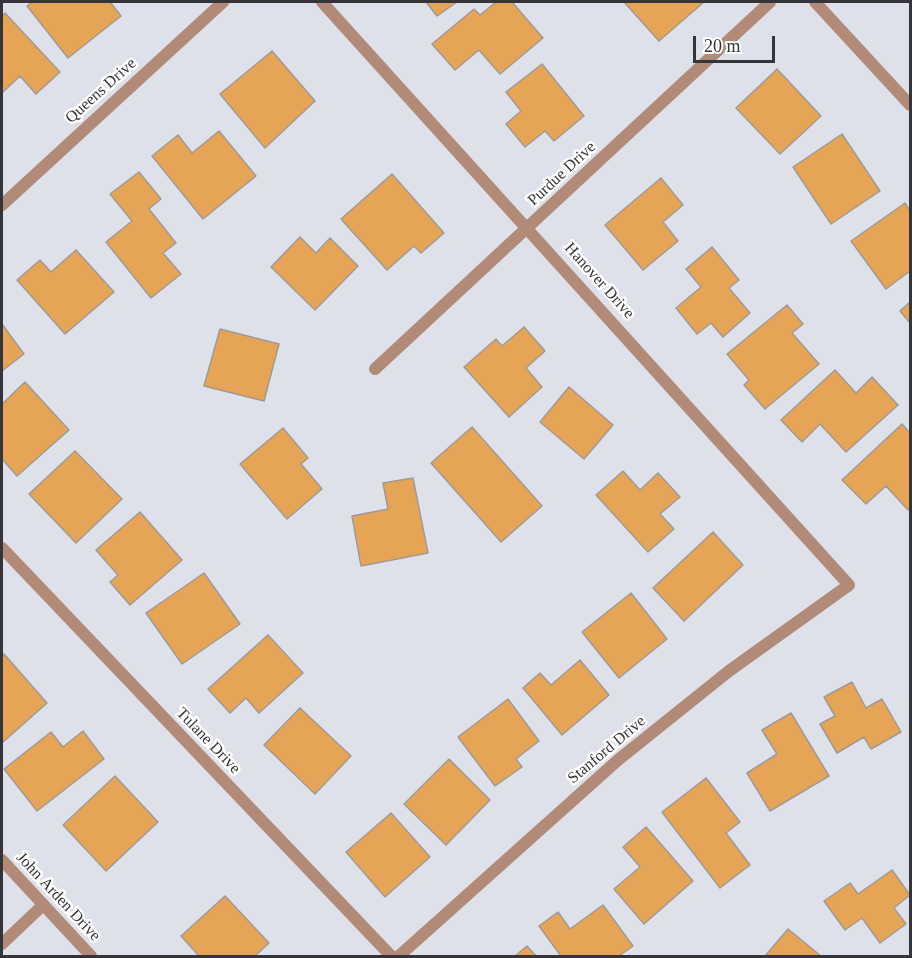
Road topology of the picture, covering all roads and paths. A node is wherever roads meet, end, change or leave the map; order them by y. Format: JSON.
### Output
{"nodes":[{"id":1,"x":223,"y":2,"type":"edge"},
{"id":2,"x":322,"y":2,"type":"edge"},
{"id":3,"x":770,"y":2,"type":"edge"},
{"id":4,"x":815,"y":2,"type":"edge"},
{"id":5,"x":910,"y":105,"type":"edge"},
{"id":6,"x":2,"y":205,"type":"edge"},
{"id":7,"x":529,"y":228,"type":"junction"},
{"id":8,"x":375,"y":369,"type":"dead end"},
{"id":9,"x":2,"y":548,"type":"edge"},
{"id":10,"x":849,"y":585,"type":"joint"},
{"id":11,"x":2,"y":860,"type":"edge"},
{"id":12,"x":43,"y":905,"type":"junction"},
{"id":13,"x":2,"y":944,"type":"edge"},
{"id":14,"x":91,"y":957,"type":"edge"},
{"id":15,"x":391,"y":957,"type":"edge"},
{"id":16,"x":399,"y":957,"type":"edge"}],
"edges":[{"from":1,"to":6,"type":"street","name":"Queens Drive"},
{"from":2,"to":7,"type":"street","name":"Hanover Drive"},
{"from":3,"to":7,"type":"street","name":"Purdue Drive"},
{"from":4,"to":5,"type":"street"},
{"from":7,"to":8,"type":"street","name":"Purdue Drive"},
{"from":7,"to":10,"type":"street","name":"Hanover Drive"},
{"from":9,"to":15,"type":"street","name":"Tulane Drive"},
{"from":10,"to":16,"type":"street","name":"Stanford Drive"},
{"from":11,"to":12,"type":"street","name":"John Arden Drive"},
{"from":12,"to":13,"type":"street"},
{"from":12,"to":14,"type":"street","name":"John Arden Drive"}]}
